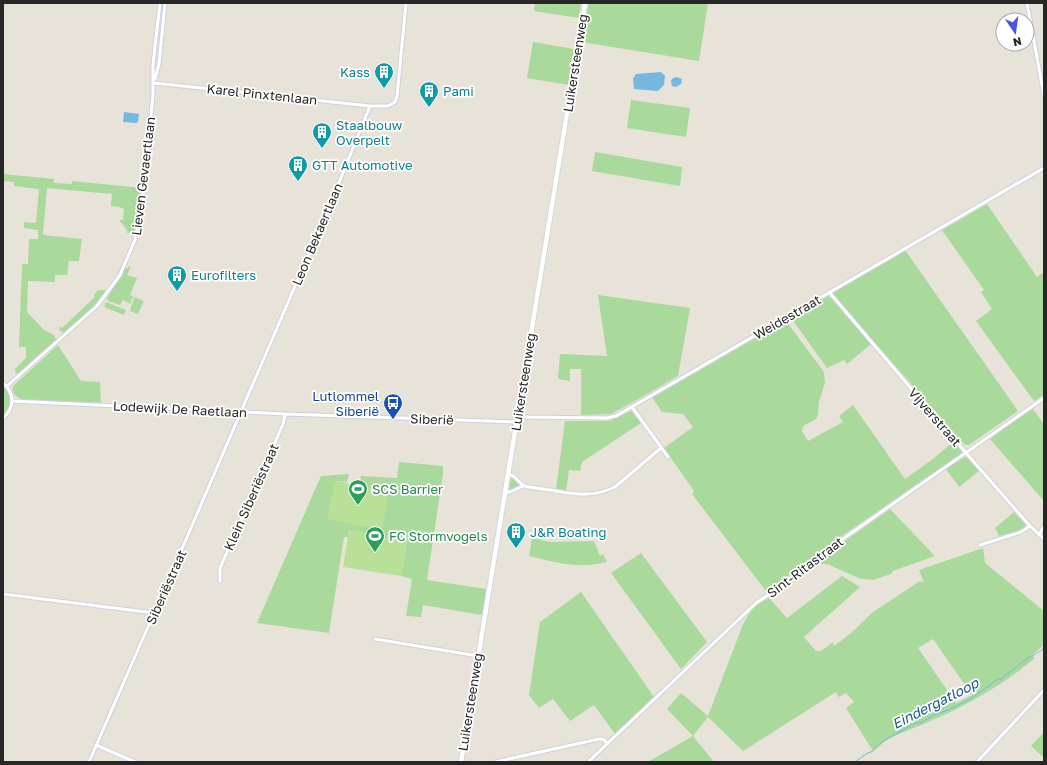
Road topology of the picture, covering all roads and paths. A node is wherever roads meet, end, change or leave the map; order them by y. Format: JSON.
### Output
{"nodes":[{"id":1,"x":160,"y":3,"type":"edge"},
{"id":2,"x":165,"y":3,"type":"edge"},
{"id":3,"x":406,"y":3,"type":"edge"},
{"id":4,"x":585,"y":3,"type":"edge"},
{"id":5,"x":1027,"y":3,"type":"edge"},
{"id":6,"x":159,"y":8,"type":"junction"},
{"id":7,"x":165,"y":9,"type":"junction"},
{"id":8,"x":154,"y":83,"type":"junction"},
{"id":9,"x":1044,"y":96,"type":"edge"},
{"id":10,"x":370,"y":106,"type":"junction"},
{"id":11,"x":1044,"y":168,"type":"edge"},
{"id":12,"x":829,"y":292,"type":"junction"},
{"id":13,"x":3,"y":383,"type":"edge"},
{"id":14,"x":7,"y":386,"type":"junction"},
{"id":15,"x":1044,"y":398,"type":"edge"},
{"id":16,"x":12,"y":401,"type":"junction"},
{"id":17,"x":632,"y":407,"type":"junction"},
{"id":18,"x":242,"y":411,"type":"junction"},
{"id":19,"x":285,"y":414,"type":"junction"},
{"id":20,"x":517,"y":415,"type":"junction"},
{"id":21,"x":347,"y":416,"type":"joint"},
{"id":22,"x":3,"y":418,"type":"edge"},
{"id":23,"x":516,"y":422,"type":"junction"},
{"id":24,"x":662,"y":448,"type":"junction"},
{"id":25,"x":966,"y":453,"type":"junction"},
{"id":26,"x":668,"y":458,"type":"dead end"},
{"id":27,"x":508,"y":474,"type":"junction"},
{"id":28,"x":523,"y":486,"type":"junction"},
{"id":29,"x":505,"y":492,"type":"junction"},
{"id":30,"x":1030,"y":526,"type":"junction"},
{"id":31,"x":1044,"y":526,"type":"edge"},
{"id":32,"x":1039,"y":535,"type":"junction"},
{"id":33,"x":1044,"y":539,"type":"edge"},
{"id":34,"x":980,"y":545,"type":"dead end"},
{"id":35,"x":220,"y":581,"type":"dead end"},
{"id":36,"x":3,"y":594,"type":"edge"},
{"id":37,"x":154,"y":613,"type":"junction"},
{"id":38,"x":375,"y":639,"type":"dead end"},
{"id":39,"x":478,"y":656,"type":"junction"},
{"id":40,"x":1044,"y":690,"type":"edge"},
{"id":41,"x":608,"y":743,"type":"junction"},
{"id":42,"x":96,"y":745,"type":"junction"},
{"id":43,"x":89,"y":762,"type":"edge"},
{"id":44,"x":135,"y":762,"type":"edge"},
{"id":45,"x":461,"y":762,"type":"edge"},
{"id":46,"x":495,"y":762,"type":"edge"},
{"id":47,"x":588,"y":762,"type":"edge"},
{"id":48,"x":979,"y":762,"type":"edge"}],
"edges":[{"from":1,"to":6,"type":"street","name":"Lieven Gevaertlaan"},
{"from":2,"to":7,"type":"street","name":"Lieven Gevaertlaan"},
{"from":3,"to":10,"type":"street"},
{"from":4,"to":20,"type":"main road","name":"Luikersteenweg"},
{"from":5,"to":9,"type":"street"},
{"from":6,"to":7,"type":"street"},
{"from":6,"to":8,"type":"street","name":"Lieven Gevaertlaan"},
{"from":7,"to":8,"type":"street","name":"Lieven Gevaertlaan"},
{"from":8,"to":10,"type":"street","name":"Karel Pinxtenlaan"},
{"from":8,"to":14,"type":"street","name":"Lieven Gevaertlaan"},
{"from":10,"to":18,"type":"street","name":"Leon Bekaertlaan"},
{"from":11,"to":12,"type":"street","name":"Weidestraat"},
{"from":12,"to":17,"type":"street","name":"Weidestraat"},
{"from":12,"to":25,"type":"street","name":"Vijverstraat"},
{"from":13,"to":14,"type":"street"},
{"from":14,"to":16,"type":"street"},
{"from":15,"to":25,"type":"street","name":"Sint-Ritastraat"},
{"from":16,"to":18,"type":"street","name":"Lodewijk De Raetlaan"},
{"from":16,"to":22,"type":"street"},
{"from":17,"to":20,"type":"street","name":"Weidestraat"},
{"from":17,"to":24,"type":"street"},
{"from":18,"to":19,"type":"street","name":"Lodewijk De Raetlaan"},
{"from":18,"to":37,"type":"street","name":"Siberiëstraat"},
{"from":19,"to":21,"type":"street","name":"Lodewijk De Raetlaan"},
{"from":19,"to":35,"type":"street","name":"Klein Siberiëstraat"},
{"from":20,"to":23,"type":"main road","name":"Luikersteenweg"},
{"from":21,"to":23,"type":"street","name":"Siberië"},
{"from":23,"to":27,"type":"main road","name":"Luikersteenweg"},
{"from":24,"to":26,"type":"street"},
{"from":24,"to":28,"type":"street"},
{"from":25,"to":30,"type":"street","name":"Vijverstraat"},
{"from":25,"to":41,"type":"street","name":"Sint-Ritastraat"},
{"from":27,"to":28,"type":"street"},
{"from":27,"to":29,"type":"main road","name":"Luikersteenweg"},
{"from":28,"to":29,"type":"street"},
{"from":29,"to":39,"type":"main road","name":"Luikersteenweg"},
{"from":30,"to":32,"type":"street","name":"Vijverstraat"},
{"from":30,"to":34,"type":"street"},
{"from":31,"to":32,"type":"street"},
{"from":32,"to":33,"type":"street","name":"Vijverstraat"},
{"from":36,"to":37,"type":"street"},
{"from":37,"to":42,"type":"street","name":"Siberiëstraat"},
{"from":38,"to":39,"type":"street"},
{"from":39,"to":45,"type":"main road","name":"Luikersteenweg"},
{"from":40,"to":48,"type":"street"},
{"from":41,"to":46,"type":"street"},
{"from":41,"to":47,"type":"street","name":"Sint-Ritastraat"},
{"from":42,"to":43,"type":"street","name":"Siberiëstraat"},
{"from":42,"to":44,"type":"street"}]}
